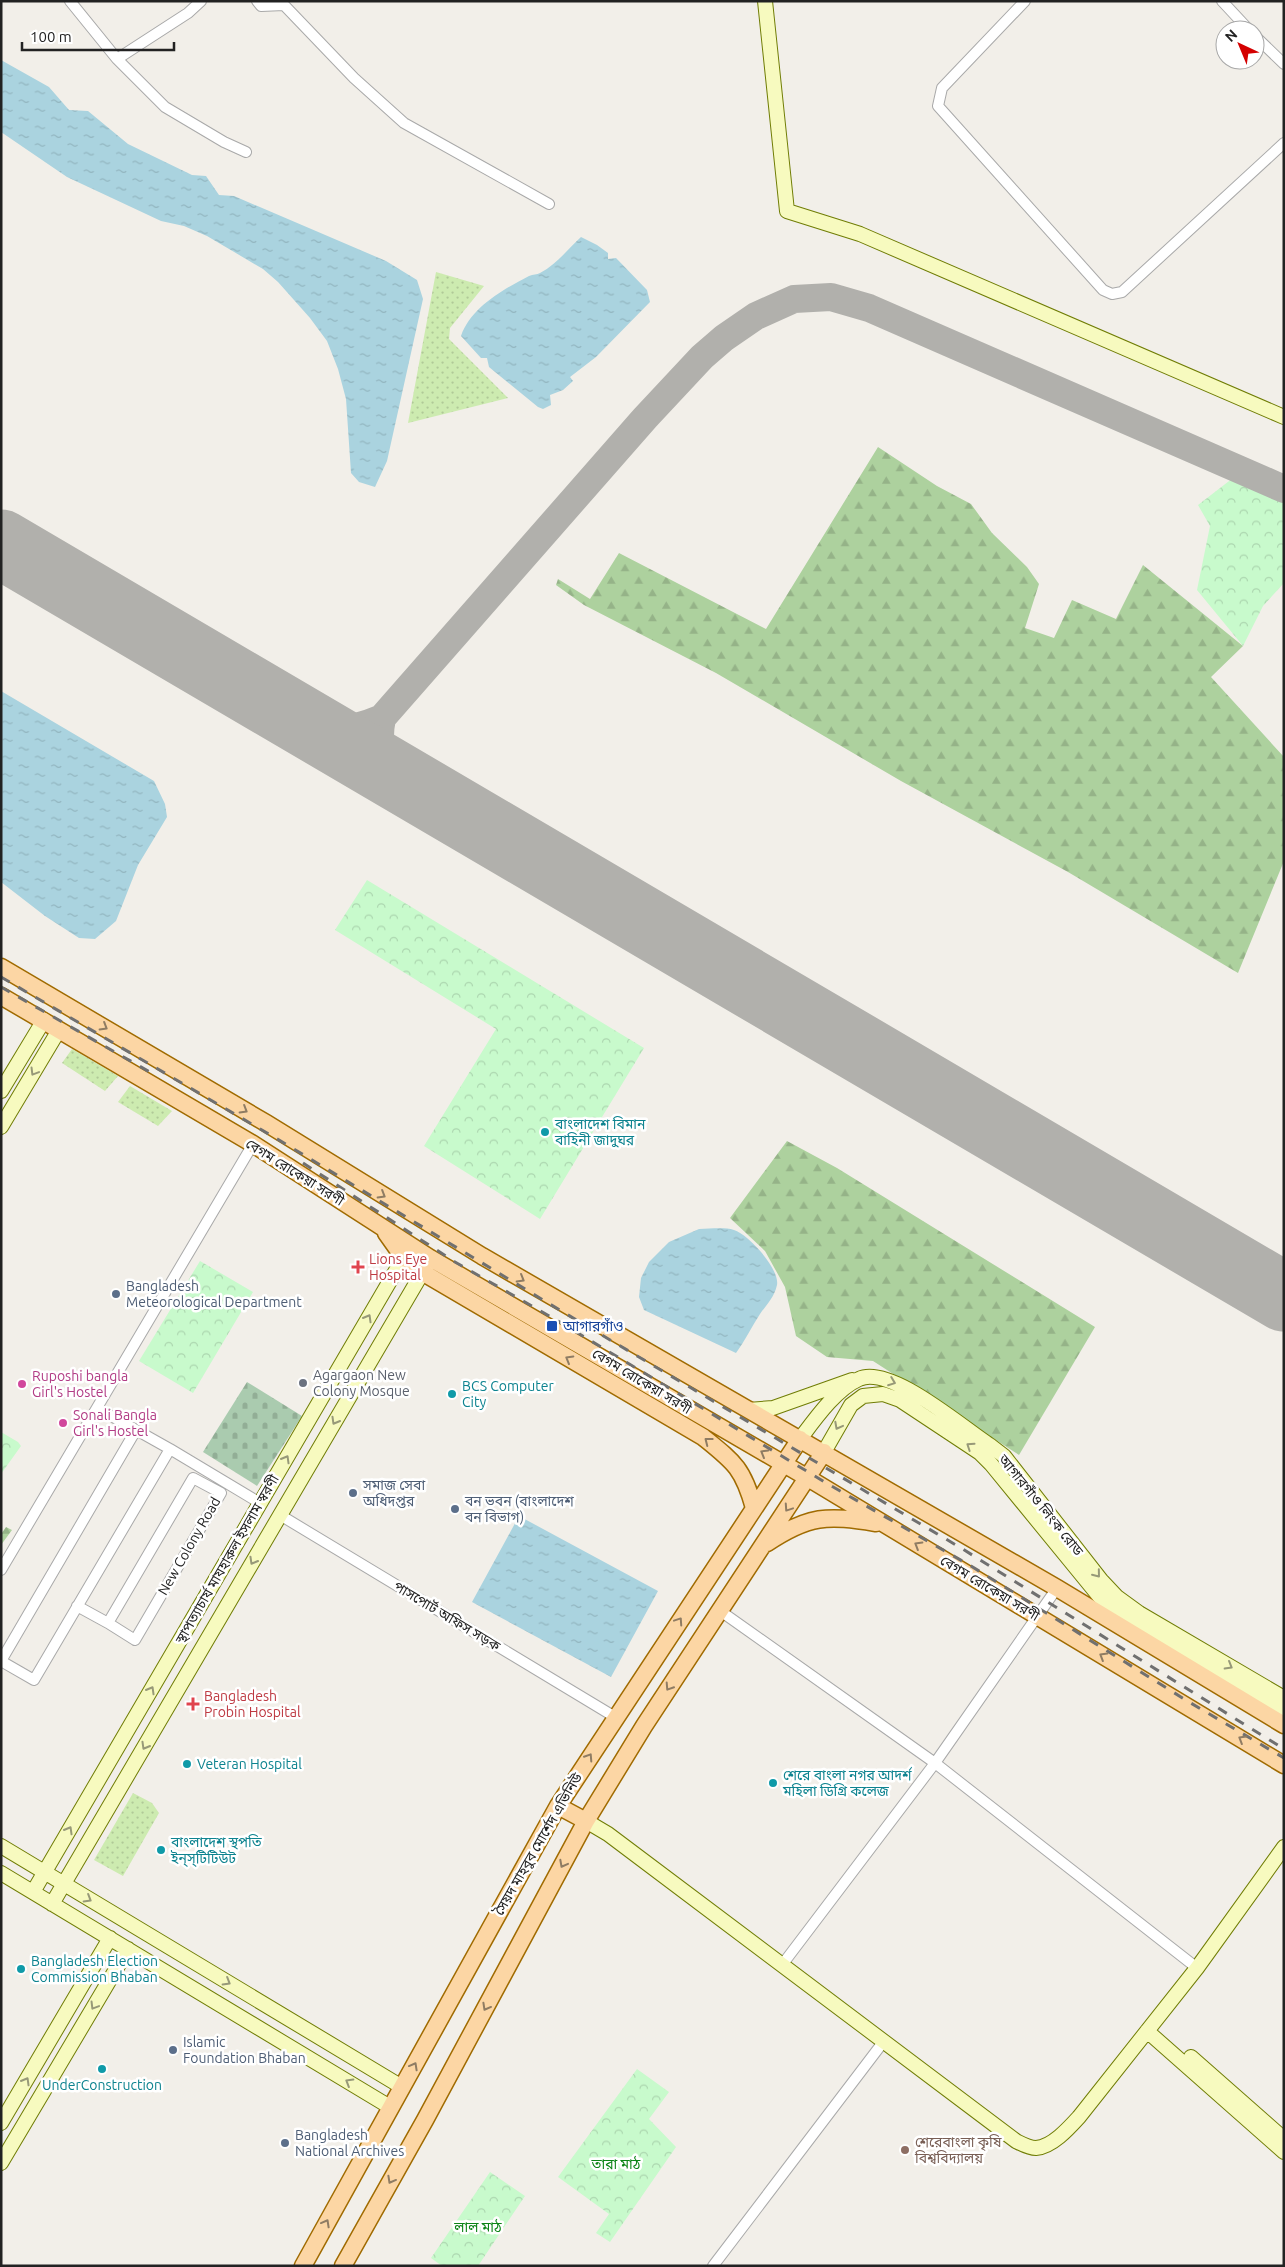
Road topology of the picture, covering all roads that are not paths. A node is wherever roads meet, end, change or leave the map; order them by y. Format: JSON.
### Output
{"nodes":[{"id":1,"x":70,"y":1,"type":"edge"},
{"id":2,"x":201,"y":1,"type":"edge"},
{"id":3,"x":257,"y":1,"type":"edge"},
{"id":4,"x":765,"y":1,"type":"edge"},
{"id":5,"x":1025,"y":1,"type":"edge"},
{"id":6,"x":1222,"y":1,"type":"edge"},
{"id":7,"x":1240,"y":20,"type":"edge"},
{"id":8,"x":1265,"y":46,"type":"edge"},
{"id":9,"x":117,"y":59,"type":"junction"},
{"id":10,"x":1284,"y":64,"type":"edge"},
{"id":11,"x":1284,"y":144,"type":"edge"},
{"id":12,"x":246,"y":152,"type":"dead end"},
{"id":13,"x":549,"y":204,"type":"dead end"},
{"id":14,"x":1284,"y":417,"type":"edge"},
{"id":15,"x":1,"y":967,"type":"edge"},
{"id":16,"x":1,"y":996,"type":"edge"},
{"id":17,"x":57,"y":999,"type":"junction"},
{"id":18,"x":73,"y":1008,"type":"junction"},
{"id":19,"x":44,"y":1020,"type":"junction"},
{"id":20,"x":60,"y":1030,"type":"junction"},
{"id":21,"x":1,"y":1091,"type":"edge"},
{"id":22,"x":266,"y":1123,"type":"junction"},
{"id":23,"x":1,"y":1128,"type":"edge"},
{"id":24,"x":253,"y":1144,"type":"junction"},
{"id":25,"x":407,"y":1251,"type":"junction"},
{"id":26,"x":426,"y":1265,"type":"junction"},
{"id":27,"x":861,"y":1378,"type":"junction"},
{"id":28,"x":97,"y":1408,"type":"junction"},
{"id":29,"x":748,"y":1410,"type":"junction"},
{"id":30,"x":136,"y":1430,"type":"junction"},
{"id":31,"x":800,"y":1439,"type":"junction"},
{"id":32,"x":170,"y":1449,"type":"junction"},
{"id":33,"x":824,"y":1452,"type":"junction"},
{"id":34,"x":783,"y":1465,"type":"junction"},
{"id":35,"x":808,"y":1478,"type":"junction"},
{"id":36,"x":260,"y":1503,"type":"junction"},
{"id":37,"x":754,"y":1508,"type":"junction"},
{"id":38,"x":280,"y":1515,"type":"junction"},
{"id":39,"x":883,"y":1524,"type":"junction"},
{"id":40,"x":762,"y":1547,"type":"junction"},
{"id":41,"x":1,"y":1570,"type":"edge"},
{"id":42,"x":1057,"y":1588,"type":"junction"},
{"id":43,"x":77,"y":1606,"type":"junction"},
{"id":44,"x":719,"y":1610,"type":"junction"},
{"id":45,"x":1037,"y":1616,"type":"junction"},
{"id":46,"x":108,"y":1623,"type":"junction"},
{"id":47,"x":1,"y":1661,"type":"edge"},
{"id":48,"x":1284,"y":1698,"type":"edge"},
{"id":49,"x":139,"y":1710,"type":"junction"},
{"id":50,"x":1284,"y":1712,"type":"edge"},
{"id":51,"x":615,"y":1717,"type":"junction"},
{"id":52,"x":160,"y":1721,"type":"junction"},
{"id":53,"x":1284,"y":1725,"type":"edge"},
{"id":54,"x":935,"y":1763,"type":"junction"},
{"id":55,"x":1284,"y":1764,"type":"edge"},
{"id":56,"x":558,"y":1806,"type":"junction"},
{"id":57,"x":586,"y":1821,"type":"junction"},
{"id":58,"x":1,"y":1846,"type":"edge"},
{"id":59,"x":1284,"y":1846,"type":"edge"},
{"id":60,"x":44,"y":1872,"type":"junction"},
{"id":61,"x":1,"y":1874,"type":"edge"},
{"id":62,"x":64,"y":1884,"type":"junction"},
{"id":63,"x":33,"y":1892,"type":"junction"},
{"id":64,"x":52,"y":1904,"type":"junction"},
{"id":65,"x":110,"y":1938,"type":"junction"},
{"id":66,"x":128,"y":1949,"type":"junction"},
{"id":67,"x":782,"y":1965,"type":"junction"},
{"id":68,"x":1198,"y":1968,"type":"junction"},
{"id":69,"x":1150,"y":2028,"type":"junction"},
{"id":70,"x":884,"y":2041,"type":"junction"},
{"id":71,"x":396,"y":2083,"type":"junction"},
{"id":72,"x":384,"y":2103,"type":"junction"},
{"id":73,"x":1,"y":2124,"type":"edge"},
{"id":74,"x":18,"y":2135,"type":"junction"},
{"id":75,"x":1284,"y":2139,"type":"edge"},
{"id":76,"x":1284,"y":2152,"type":"edge"},
{"id":77,"x":1,"y":2164,"type":"edge"},
{"id":78,"x":303,"y":2266,"type":"edge"},
{"id":79,"x":342,"y":2266,"type":"edge"},
{"id":80,"x":713,"y":2266,"type":"edge"}],
"edges":[{"from":1,"to":9,"type":"street"},
{"from":2,"to":9,"type":"street"},
{"from":3,"to":13,"type":"street"},
{"from":4,"to":14,"type":"street"},
{"from":5,"to":11,"type":"street"},
{"from":6,"to":7,"type":"street"},
{"from":8,"to":10,"type":"street"},
{"from":9,"to":12,"type":"street"},
{"from":15,"to":17,"type":"main road","name":"বেগম রোকেয়া সরণী"},
{"from":16,"to":19,"type":"main road","name":"বেগম রোকেয়া সরণী"},
{"from":17,"to":18,"type":"main road","name":"বেগম রোকেয়া সরণী"},
{"from":17,"to":19,"type":"main road"},
{"from":18,"to":20,"type":"main road"},
{"from":18,"to":22,"type":"main road","name":"বেগম রোকেয়া সরণী","one_way":true},
{"from":19,"to":20,"type":"main road","name":"বেগম রোকেয়া সরণী"},
{"from":19,"to":21,"type":"street"},
{"from":20,"to":23,"type":"street","one_way":true},
{"from":20,"to":24,"type":"main road","name":"বেগম রোকেয়া সরণী"},
{"from":22,"to":24,"type":"main road"},
{"from":22,"to":29,"type":"main road","name":"বেগম রোকেয়া সরণী","one_way":true},
{"from":24,"to":25,"type":"main road","name":"বেগম রোকেয়া সরণী"},
{"from":24,"to":28,"type":"street"},
{"from":25,"to":26,"type":"main road","name":"বেগম রোকেয়া সরণী"},
{"from":36,"to":25,"type":"street","name":"স্থাপত্যাচার্য মাযহারুল ইসলাম স্বরণী","one_way":true},
{"from":34,"to":26,"type":"main road","name":"বেগম রোকেয়া সরণী","one_way":true},
{"from":37,"to":26,"type":"main road","one_way":true},
{"from":26,"to":38,"type":"street","name":"স্থাপত্যাচার্য মাযহারুল ইসলাম স্বরণী","one_way":true},
{"from":27,"to":29,"type":"street"},
{"from":27,"to":31,"type":"street"},
{"from":27,"to":48,"type":"street","name":"আগারগাঁও লিংক রোড","one_way":true},
{"from":28,"to":30,"type":"street","name":"New Colony Road"},
{"from":28,"to":41,"type":"street"},
{"from":29,"to":31,"type":"main road","name":"বেগম রোকেয়া সরণী"},
{"from":30,"to":32,"type":"street","name":"New Colony Road"},
{"from":30,"to":47,"type":"street"},
{"from":31,"to":33,"type":"main road","name":"বেগম রোকেয়া সরণী"},
{"from":31,"to":34,"type":"main road","name":"সৈয়দ মাহবুব মোর্শেদ এভিনিউ"},
{"from":32,"to":36,"type":"street","name":"New Colony Road"},
{"from":32,"to":43,"type":"street"},
{"from":33,"to":35,"type":"main road"},
{"from":33,"to":42,"type":"main road","name":"বেগম রোকেয়া সরণী"},
{"from":50,"to":33,"type":"street","name":"আগারগাঁও লিংক রোড","one_way":true},
{"from":34,"to":35,"type":"main road","name":"বেগম রোকেয়া সরণী"},
{"from":34,"to":37,"type":"main road","name":"সৈয়দ মাহবুব মোর্শেদ এভিনিউ"},
{"from":35,"to":39,"type":"main road","name":"বেগম রোকেয়া সরণী"},
{"from":35,"to":40,"type":"main road","one_way":true},
{"from":36,"to":38,"type":"street"},
{"from":49,"to":36,"type":"street","name":"স্থাপত্যাচার্য মাযহারুল ইসলাম স্বরণী","one_way":true},
{"from":51,"to":37,"type":"main road","name":"সৈয়দ মাহবুব মোর্শেদ এভিনিউ","one_way":true},
{"from":38,"to":51,"type":"street","name":"পাসপোর্ট অফিস সড়ক"},
{"from":38,"to":52,"type":"street","name":"স্থাপত্যাচার্য মাযহারুল ইসলাম স্বরণী","one_way":true},
{"from":39,"to":40,"type":"main road"},
{"from":45,"to":39,"type":"main road","name":"বেগম রোকেয়া সরণী","one_way":true},
{"from":40,"to":44,"type":"main road"},
{"from":42,"to":45,"type":"street"},
{"from":42,"to":53,"type":"main road","name":"বেগম রোকেয়া সরণী"},
{"from":43,"to":46,"type":"street","name":"New Colony Road"},
{"from":43,"to":47,"type":"street"},
{"from":44,"to":54,"type":"street"},
{"from":44,"to":57,"type":"main road","one_way":true},
{"from":45,"to":54,"type":"street"},
{"from":55,"to":45,"type":"main road","name":"বেগম রোকেয়া সরণী","one_way":true},
{"from":46,"to":46,"type":"street","name":"New Colony Road"},
{"from":49,"to":52,"type":"street"},
{"from":60,"to":49,"type":"street","name":"স্থাপত্যাচার্য মাযহারুল ইসলাম স্বরণী","one_way":true},
{"from":56,"to":51,"type":"main road","name":"সৈয়দ মাহবুব মোর্শেদ এভিনিউ","one_way":true},
{"from":52,"to":62,"type":"street","name":"স্থাপত্যাচার্য মাযহারুল ইসলাম স্বরণী","one_way":true},
{"from":54,"to":67,"type":"street"},
{"from":54,"to":68,"type":"street"},
{"from":56,"to":57,"type":"main road"},
{"from":71,"to":56,"type":"main road","name":"সৈয়দ মাহবুব মোর্শেদ এভিনিউ","one_way":true},
{"from":57,"to":67,"type":"street"},
{"from":57,"to":79,"type":"main road","one_way":true},
{"from":58,"to":60,"type":"street"},
{"from":59,"to":68,"type":"street"},
{"from":60,"to":62,"type":"street"},
{"from":60,"to":63,"type":"street","name":"স্থাপত্যাচার্য মাযহারুল ইসলাম স্বরণী"},
{"from":61,"to":63,"type":"street"},
{"from":62,"to":64,"type":"street","name":"স্থাপত্যাচার্য মাযহারুল ইসলাম স্বরণী"},
{"from":62,"to":71,"type":"street","one_way":true},
{"from":63,"to":64,"type":"street"},
{"from":64,"to":65,"type":"street"},
{"from":65,"to":66,"type":"street"},
{"from":73,"to":65,"type":"street","one_way":true},
{"from":72,"to":66,"type":"street","one_way":true},
{"from":66,"to":74,"type":"street","one_way":true},
{"from":67,"to":70,"type":"street"},
{"from":68,"to":69,"type":"street"},
{"from":69,"to":70,"type":"street"},
{"from":69,"to":75,"type":"street"},
{"from":69,"to":76,"type":"street"},
{"from":70,"to":80,"type":"street"},
{"from":71,"to":72,"type":"main road","name":"সৈয়দ মাহবুব মোর্শেদ এভিনিউ"},
{"from":78,"to":72,"type":"main road","name":"সৈয়দ মাহবুব মোর্শেদ এভিনিউ","one_way":true},
{"from":73,"to":74,"type":"street"},
{"from":74,"to":77,"type":"street"}]}
